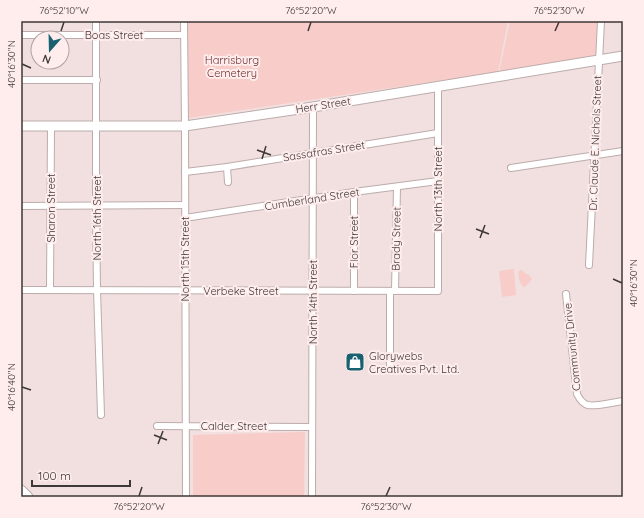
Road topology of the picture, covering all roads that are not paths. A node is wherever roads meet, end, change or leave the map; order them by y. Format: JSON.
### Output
{"nodes":[{"id":1,"x":96,"y":21,"type":"edge"},
{"id":2,"x":184,"y":21,"type":"edge"},
{"id":3,"x":601,"y":21,"type":"edge"},
{"id":4,"x":21,"y":35,"type":"edge"},
{"id":5,"x":96,"y":35,"type":"junction"},
{"id":6,"x":184,"y":35,"type":"junction"},
{"id":7,"x":623,"y":56,"type":"edge"},
{"id":8,"x":599,"y":60,"type":"junction"},
{"id":9,"x":21,"y":80,"type":"edge"},
{"id":10,"x":97,"y":80,"type":"junction"},
{"id":11,"x":438,"y":87,"type":"junction"},
{"id":12,"x":313,"y":108,"type":"junction"},
{"id":13,"x":21,"y":126,"type":"edge"},
{"id":14,"x":51,"y":126,"type":"junction"},
{"id":15,"x":97,"y":126,"type":"junction"},
{"id":16,"x":185,"y":126,"type":"junction"},
{"id":17,"x":438,"y":133,"type":"junction"},
{"id":18,"x":623,"y":151,"type":"edge"},
{"id":19,"x":312,"y":153,"type":"junction"},
{"id":20,"x":595,"y":155,"type":"junction"},
{"id":21,"x":227,"y":167,"type":"junction"},
{"id":22,"x":511,"y":168,"type":"dead end"},
{"id":23,"x":185,"y":172,"type":"junction"},
{"id":24,"x":438,"y":181,"type":"junction"},
{"id":25,"x":228,"y":182,"type":"dead end"},
{"id":26,"x":397,"y":187,"type":"junction"},
{"id":27,"x":354,"y":192,"type":"junction"},
{"id":28,"x":312,"y":199,"type":"junction"},
{"id":29,"x":96,"y":205,"type":"junction"},
{"id":30,"x":185,"y":205,"type":"junction"},
{"id":31,"x":21,"y":206,"type":"edge"},
{"id":32,"x":50,"y":206,"type":"junction"},
{"id":33,"x":185,"y":218,"type":"junction"},
{"id":34,"x":590,"y":265,"type":"dead end"},
{"id":35,"x":21,"y":290,"type":"edge"},
{"id":36,"x":50,"y":290,"type":"junction"},
{"id":37,"x":97,"y":290,"type":"junction"},
{"id":38,"x":185,"y":290,"type":"junction"},
{"id":39,"x":312,"y":291,"type":"junction"},
{"id":40,"x":354,"y":291,"type":"junction"},
{"id":41,"x":393,"y":291,"type":"junction"},
{"id":42,"x":438,"y":291,"type":"joint"},
{"id":43,"x":566,"y":294,"type":"dead end"},
{"id":44,"x":390,"y":371,"type":"dead end"},
{"id":45,"x":623,"y":401,"type":"edge"},
{"id":46,"x":101,"y":415,"type":"dead end"},
{"id":47,"x":157,"y":426,"type":"dead end"},
{"id":48,"x":186,"y":426,"type":"junction"},
{"id":49,"x":312,"y":427,"type":"junction"},
{"id":50,"x":21,"y":490,"type":"edge"},
{"id":51,"x":28,"y":497,"type":"edge"},
{"id":52,"x":186,"y":497,"type":"edge"},
{"id":53,"x":312,"y":497,"type":"edge"}],
"edges":[{"from":1,"to":5,"type":"street","name":"North 16th Street"},
{"from":2,"to":6,"type":"street","name":"North 15th Street"},
{"from":3,"to":8,"type":"street","name":"Dr. Claude E. Nichols Street"},
{"from":4,"to":5,"type":"street","name":"Boas Street"},
{"from":5,"to":6,"type":"street","name":"Boas Street"},
{"from":5,"to":10,"type":"street","name":"North 16th Street"},
{"from":6,"to":16,"type":"street","name":"North 15th Street"},
{"from":7,"to":8,"type":"main road","name":"Herr Street"},
{"from":8,"to":11,"type":"main road","name":"Herr Street"},
{"from":8,"to":20,"type":"street","name":"Dr. Claude E. Nichols Street"},
{"from":9,"to":10,"type":"street"},
{"from":10,"to":15,"type":"street","name":"North 16th Street"},
{"from":11,"to":12,"type":"main road","name":"Herr Street"},
{"from":11,"to":17,"type":"street","name":"North 13th Street"},
{"from":12,"to":16,"type":"main road","name":"Herr Street"},
{"from":12,"to":19,"type":"street","name":"North 14th Street"},
{"from":13,"to":14,"type":"main road","name":"Herr Street"},
{"from":14,"to":15,"type":"main road","name":"Herr Street"},
{"from":14,"to":32,"type":"street","name":"Sharon Street"},
{"from":15,"to":16,"type":"main road","name":"Herr Street"},
{"from":15,"to":29,"type":"street","name":"North 16th Street"},
{"from":16,"to":23,"type":"street","name":"North 15th Street"},
{"from":17,"to":19,"type":"street","name":"Sassafras Street"},
{"from":17,"to":24,"type":"street","name":"North 13th Street"},
{"from":18,"to":20,"type":"street"},
{"from":19,"to":21,"type":"street","name":"Sassafras Street"},
{"from":19,"to":28,"type":"street","name":"North 14th Street"},
{"from":20,"to":22,"type":"street"},
{"from":20,"to":34,"type":"street","name":"Dr. Claude E. Nichols Street"},
{"from":21,"to":23,"type":"street","name":"Sassafras Street"},
{"from":21,"to":25,"type":"street"},
{"from":23,"to":30,"type":"street","name":"North 15th Street"},
{"from":24,"to":26,"type":"street","name":"Cumberland Street"},
{"from":24,"to":42,"type":"street","name":"North 13th Street"},
{"from":26,"to":27,"type":"street","name":"Cumberland Street"},
{"from":26,"to":41,"type":"street","name":"Brady Street"},
{"from":27,"to":28,"type":"street","name":"Cumberland Street"},
{"from":27,"to":40,"type":"street","name":"Flor Street"},
{"from":28,"to":33,"type":"street","name":"Cumberland Street"},
{"from":28,"to":39,"type":"street","name":"North 14th Street"},
{"from":29,"to":30,"type":"street"},
{"from":29,"to":32,"type":"street"},
{"from":29,"to":37,"type":"street","name":"North 16th Street"},
{"from":30,"to":33,"type":"street","name":"North 15th Street"},
{"from":31,"to":32,"type":"street"},
{"from":32,"to":36,"type":"street","name":"Sharon Street"},
{"from":33,"to":38,"type":"street","name":"North 15th Street"},
{"from":35,"to":36,"type":"street","name":"Verbeke Street"},
{"from":36,"to":37,"type":"street","name":"Verbeke Street"},
{"from":37,"to":38,"type":"street","name":"Verbeke Street"},
{"from":37,"to":46,"type":"street","name":"North 16th Street"},
{"from":38,"to":39,"type":"street","name":"Verbeke Street"},
{"from":38,"to":48,"type":"street","name":"North 15th Street"},
{"from":39,"to":40,"type":"street","name":"Verbeke Street"},
{"from":39,"to":49,"type":"street","name":"North 14th Street"},
{"from":40,"to":41,"type":"street","name":"Verbeke Street"},
{"from":41,"to":42,"type":"street","name":"Verbeke Street"},
{"from":41,"to":44,"type":"street","name":"Brady Street"},
{"from":43,"to":45,"type":"street","name":"Community Drive"},
{"from":47,"to":48,"type":"street","name":"Calder Street"},
{"from":48,"to":49,"type":"street","name":"Calder Street"},
{"from":48,"to":52,"type":"street","name":"North 15th Street"},
{"from":49,"to":53,"type":"street","name":"North 14th Street"},
{"from":50,"to":51,"type":"main road"}]}
